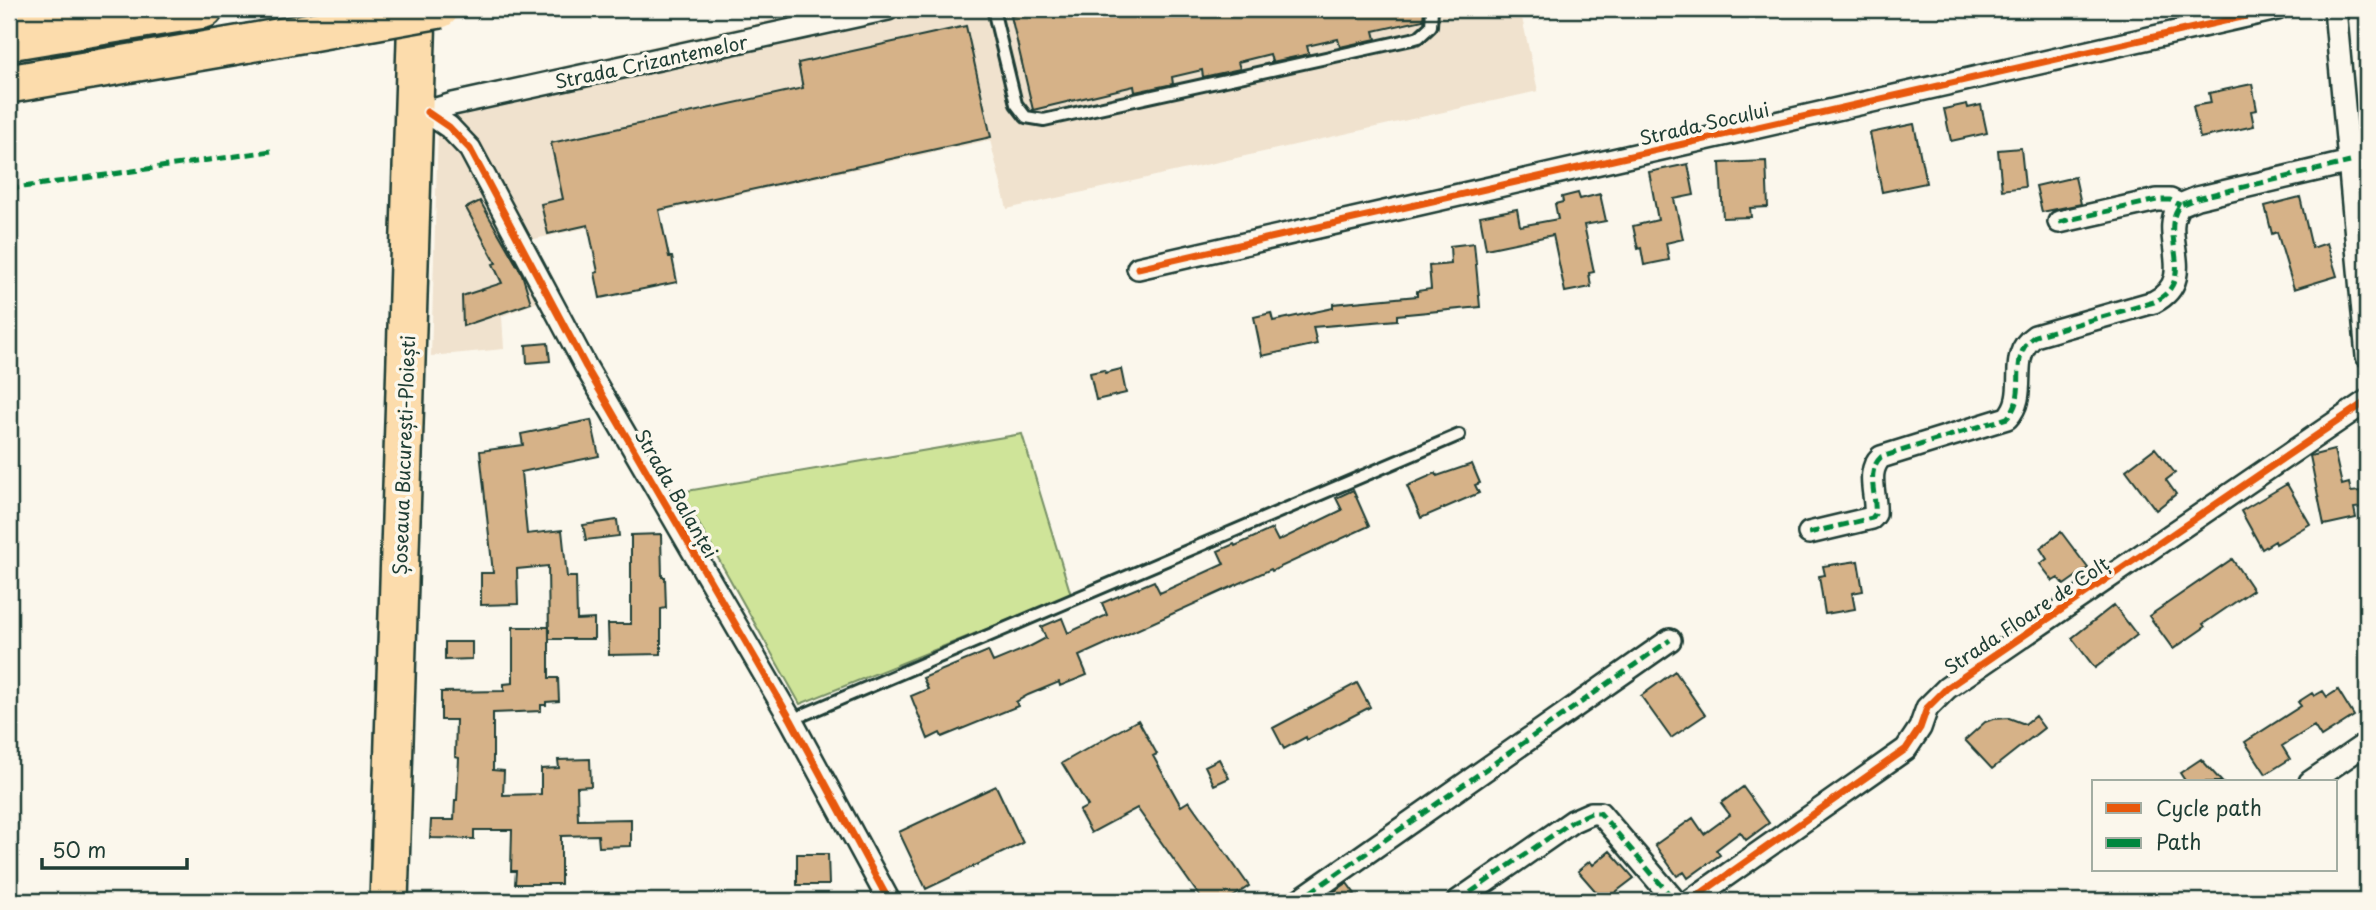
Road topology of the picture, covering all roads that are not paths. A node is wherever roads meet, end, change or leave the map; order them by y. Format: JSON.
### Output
{"nodes":[{"id":1,"x":398,"y":9,"type":"edge"},
{"id":2,"x":417,"y":9,"type":"edge"},
{"id":3,"x":440,"y":9,"type":"edge"},
{"id":4,"x":888,"y":9,"type":"edge"},
{"id":5,"x":993,"y":9,"type":"edge"},
{"id":6,"x":1432,"y":9,"type":"edge"},
{"id":7,"x":2277,"y":9,"type":"edge"},
{"id":8,"x":2335,"y":9,"type":"edge"},
{"id":9,"x":195,"y":10,"type":"edge"},
{"id":10,"x":9,"y":11,"type":"edge"},
{"id":11,"x":9,"y":41,"type":"edge"},
{"id":12,"x":9,"y":83,"type":"edge"},
{"id":13,"x":421,"y":114,"type":"junction"},
{"id":14,"x":2350,"y":162,"type":"junction"},
{"id":15,"x":2180,"y":205,"type":"junction"},
{"id":16,"x":2361,"y":207,"type":"edge"},
{"id":17,"x":2059,"y":222,"type":"dead end"},
{"id":18,"x":1139,"y":268,"type":"dead end"},
{"id":19,"x":2366,"y":331,"type":"edge"},
{"id":20,"x":2367,"y":356,"type":"edge"},
{"id":21,"x":2367,"y":401,"type":"edge"},
{"id":22,"x":1459,"y":435,"type":"dead end"},
{"id":23,"x":1809,"y":533,"type":"dead end"},
{"id":24,"x":1670,"y":639,"type":"dead end"},
{"id":25,"x":790,"y":720,"type":"junction"},
{"id":26,"x":2367,"y":743,"type":"edge"},
{"id":27,"x":2313,"y":780,"type":"edge"},
{"id":28,"x":371,"y":901,"type":"edge"},
{"id":29,"x":390,"y":901,"type":"edge"},
{"id":30,"x":889,"y":901,"type":"edge"},
{"id":31,"x":1298,"y":901,"type":"edge"},
{"id":32,"x":1458,"y":901,"type":"edge"},
{"id":33,"x":1675,"y":901,"type":"edge"},
{"id":34,"x":1690,"y":901,"type":"edge"}],
"edges":[{"from":1,"to":28,"type":"highway","name":"Șoseaua București-Ploiești"},
{"from":2,"to":13,"type":"highway","name":"Șoseaua București-Ploiești"},
{"from":3,"to":12,"type":"highway","bridge":true},
{"from":4,"to":13,"type":"street","name":"Strada Crizantemelor"},
{"from":5,"to":6,"type":"lane"},
{"from":7,"to":18,"type":"street","name":"Strada Socului"},
{"from":8,"to":14,"type":"street"},
{"from":9,"to":10,"type":"highway"},
{"from":9,"to":11,"type":"highway"},
{"from":13,"to":25,"type":"street","name":"Strada Balanței"},
{"from":13,"to":29,"type":"highway","name":"Șoseaua București-Ploiești"},
{"from":14,"to":15,"type":"street"},
{"from":14,"to":16,"type":"street"},
{"from":15,"to":17,"type":"street"},
{"from":15,"to":23,"type":"street"},
{"from":16,"to":19,"type":"street"},
{"from":19,"to":20,"type":"street"},
{"from":21,"to":34,"type":"street","name":"Strada Floare de Colț"},
{"from":22,"to":25,"type":"lane"},
{"from":24,"to":31,"type":"street"},
{"from":25,"to":30,"type":"street","name":"Strada Balanței"},
{"from":26,"to":27,"type":"street"},
{"from":32,"to":33,"type":"street"}]}
